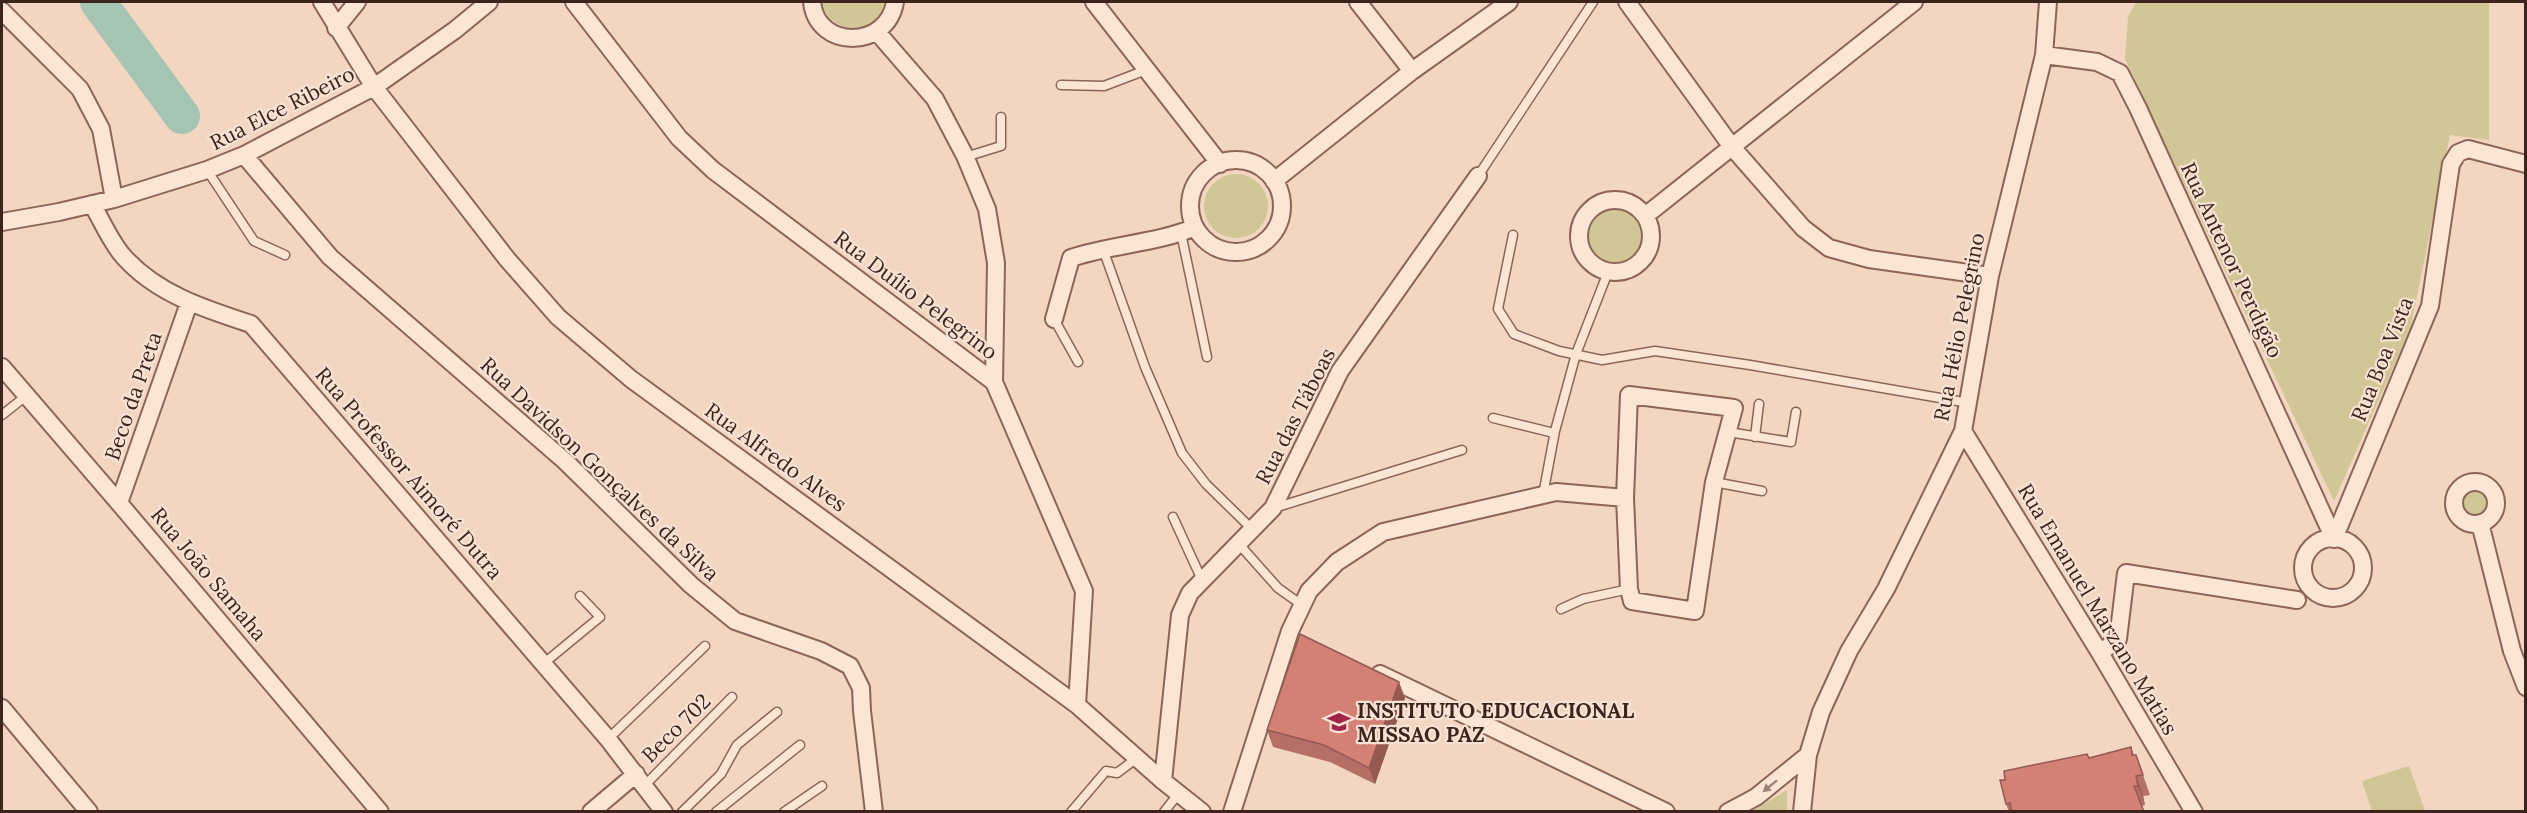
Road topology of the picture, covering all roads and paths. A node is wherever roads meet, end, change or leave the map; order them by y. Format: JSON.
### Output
{"nodes":[{"id":1,"x":322,"y":2,"type":"edge"},
{"id":2,"x":357,"y":2,"type":"edge"},
{"id":3,"x":489,"y":2,"type":"edge"},
{"id":4,"x":574,"y":2,"type":"edge"},
{"id":5,"x":812,"y":2,"type":"edge"},
{"id":6,"x":895,"y":2,"type":"edge"},
{"id":7,"x":1094,"y":2,"type":"edge"},
{"id":8,"x":1358,"y":2,"type":"edge"},
{"id":9,"x":1509,"y":2,"type":"edge"},
{"id":10,"x":1593,"y":2,"type":"edge"},
{"id":11,"x":1627,"y":2,"type":"edge"},
{"id":12,"x":1914,"y":2,"type":"edge"},
{"id":13,"x":2048,"y":2,"type":"edge"},
{"id":14,"x":2,"y":11,"type":"edge"},
{"id":15,"x":336,"y":28,"type":"junction"},
{"id":16,"x":877,"y":32,"type":"junction"},
{"id":17,"x":2044,"y":55,"type":"junction"},
{"id":18,"x":1146,"y":70,"type":"junction"},
{"id":19,"x":1412,"y":71,"type":"junction"},
{"id":20,"x":1061,"y":85,"type":"dead end"},
{"id":21,"x":374,"y":87,"type":"junction"},
{"id":22,"x":1001,"y":117,"type":"dead end"},
{"id":23,"x":1732,"y":147,"type":"junction"},
{"id":24,"x":244,"y":155,"type":"junction"},
{"id":25,"x":965,"y":157,"type":"junction"},
{"id":26,"x":1220,"y":164,"type":"junction"},
{"id":27,"x":2526,"y":164,"type":"edge"},
{"id":28,"x":207,"y":170,"type":"junction"},
{"id":29,"x":1478,"y":176,"type":"joint"},
{"id":30,"x":1274,"y":181,"type":"junction"},
{"id":31,"x":114,"y":199,"type":"junction"},
{"id":32,"x":92,"y":204,"type":"junction"},
{"id":33,"x":1645,"y":216,"type":"junction"},
{"id":34,"x":2,"y":222,"type":"edge"},
{"id":35,"x":1188,"y":230,"type":"junction"},
{"id":36,"x":1513,"y":235,"type":"dead end"},
{"id":37,"x":1103,"y":248,"type":"junction"},
{"id":38,"x":285,"y":255,"type":"dead end"},
{"id":39,"x":1608,"y":272,"type":"junction"},
{"id":40,"x":1990,"y":276,"type":"junction"},
{"id":41,"x":189,"y":303,"type":"junction"},
{"id":42,"x":1054,"y":319,"type":"joint"},
{"id":43,"x":1576,"y":354,"type":"junction"},
{"id":44,"x":1207,"y":357,"type":"dead end"},
{"id":45,"x":1078,"y":362,"type":"dead end"},
{"id":46,"x":2,"y":368,"type":"edge"},
{"id":47,"x":994,"y":382,"type":"junction"},
{"id":48,"x":26,"y":396,"type":"junction"},
{"id":49,"x":1969,"y":403,"type":"junction"},
{"id":50,"x":1759,"y":404,"type":"dead end"},
{"id":51,"x":1796,"y":412,"type":"dead end"},
{"id":52,"x":2,"y":416,"type":"edge"},
{"id":53,"x":1493,"y":418,"type":"dead end"},
{"id":54,"x":1963,"y":431,"type":"junction"},
{"id":55,"x":1728,"y":432,"type":"junction"},
{"id":56,"x":1554,"y":433,"type":"junction"},
{"id":57,"x":1755,"y":437,"type":"junction"},
{"id":58,"x":1462,"y":450,"type":"dead end"},
{"id":59,"x":1714,"y":482,"type":"junction"},
{"id":60,"x":1762,"y":491,"type":"dead end"},
{"id":61,"x":1543,"y":495,"type":"junction"},
{"id":62,"x":1625,"y":498,"type":"junction"},
{"id":63,"x":119,"y":503,"type":"junction"},
{"id":64,"x":1273,"y":508,"type":"junction"},
{"id":65,"x":1173,"y":517,"type":"dead end"},
{"id":66,"x":2480,"y":523,"type":"dead end"},
{"id":67,"x":1252,"y":529,"type":"junction"},
{"id":68,"x":2334,"y":539,"type":"joint"},
{"id":69,"x":1238,"y":543,"type":"junction"},
{"id":70,"x":1202,"y":580,"type":"junction"},
{"id":71,"x":1629,"y":589,"type":"junction"},
{"id":72,"x":580,"y":596,"type":"dead end"},
{"id":73,"x":2297,"y":600,"type":"dead end"},
{"id":74,"x":1302,"y":605,"type":"junction"},
{"id":75,"x":1561,"y":609,"type":"dead end"},
{"id":76,"x":705,"y":646,"type":"dead end"},
{"id":77,"x":2100,"y":653,"type":"junction"},
{"id":78,"x":543,"y":664,"type":"junction"},
{"id":79,"x":1365,"y":667,"type":"edge"},
{"id":80,"x":2526,"y":687,"type":"edge"},
{"id":81,"x":732,"y":697,"type":"dead end"},
{"id":82,"x":1077,"y":705,"type":"junction"},
{"id":83,"x":2,"y":708,"type":"edge"},
{"id":84,"x":777,"y":712,"type":"dead end"},
{"id":85,"x":608,"y":739,"type":"junction"},
{"id":86,"x":800,"y":744,"type":"dead end"},
{"id":87,"x":1808,"y":755,"type":"junction"},
{"id":88,"x":1137,"y":758,"type":"junction"},
{"id":89,"x":640,"y":780,"type":"junction"},
{"id":90,"x":1163,"y":781,"type":"junction"},
{"id":91,"x":822,"y":786,"type":"dead end"},
{"id":92,"x":1179,"y":793,"type":"junction"},
{"id":93,"x":88,"y":812,"type":"edge"},
{"id":94,"x":380,"y":812,"type":"edge"},
{"id":95,"x":591,"y":812,"type":"edge"},
{"id":96,"x":664,"y":812,"type":"edge"},
{"id":97,"x":682,"y":812,"type":"edge"},
{"id":98,"x":716,"y":812,"type":"edge"},
{"id":99,"x":784,"y":812,"type":"edge"},
{"id":100,"x":874,"y":812,"type":"edge"},
{"id":101,"x":1071,"y":812,"type":"edge"},
{"id":102,"x":1164,"y":812,"type":"edge"},
{"id":103,"x":1202,"y":812,"type":"edge"},
{"id":104,"x":1232,"y":812,"type":"edge"},
{"id":105,"x":1666,"y":812,"type":"edge"},
{"id":106,"x":1728,"y":812,"type":"edge"},
{"id":107,"x":1802,"y":812,"type":"edge"},
{"id":108,"x":2194,"y":812,"type":"edge"}],
"edges":[{"from":1,"to":15,"type":"street","name":"Rua Alfredo Alves"},
{"from":2,"to":15,"type":"street"},
{"from":3,"to":21,"type":"street","name":"Rua Elce Ribeiro"},
{"from":4,"to":47,"type":"street","name":"Rua Duílio Pelegrino"},
{"from":5,"to":16,"type":"street"},
{"from":6,"to":16,"type":"street"},
{"from":7,"to":18,"type":"street"},
{"from":8,"to":19,"type":"street"},
{"from":9,"to":19,"type":"street"},
{"from":10,"to":29,"type":"lane","name":"Rua das Táboas"},
{"from":11,"to":23,"type":"street"},
{"from":12,"to":23,"type":"street"},
{"from":13,"to":17,"type":"street","name":"Rua Hélio Pelegrino"},
{"from":14,"to":31,"type":"street"},
{"from":15,"to":21,"type":"street","name":"Rua Alfredo Alves"},
{"from":16,"to":25,"type":"street"},
{"from":17,"to":40,"type":"street","name":"Rua Hélio Pelegrino"},
{"from":17,"to":68,"type":"street","name":"Rua Antenor Perdigão"},
{"from":18,"to":20,"type":"lane"},
{"from":18,"to":26,"type":"street"},
{"from":19,"to":30,"type":"street"},
{"from":21,"to":24,"type":"street","name":"Rua Elce Ribeiro"},
{"from":21,"to":82,"type":"street","name":"Rua Alfredo Alves"},
{"from":22,"to":25,"type":"lane"},
{"from":23,"to":33,"type":"street"},
{"from":23,"to":40,"type":"street"},
{"from":24,"to":28,"type":"street","name":"Rua Elce Ribeiro"},
{"from":24,"to":100,"type":"street","name":"Rua Davidson Gonçalves da Silva"},
{"from":25,"to":47,"type":"street"},
{"from":26,"to":30,"type":"street"},
{"from":26,"to":35,"type":"street"},
{"from":27,"to":68,"type":"street","name":"Rua Boa Vista"},
{"from":28,"to":31,"type":"street","name":"Rua Elce Ribeiro"},
{"from":28,"to":38,"type":"lane"},
{"from":29,"to":64,"type":"street","name":"Rua das Táboas"},
{"from":30,"to":35,"type":"street"},
{"from":31,"to":32,"type":"street","name":"Rua Elce Ribeiro"},
{"from":32,"to":34,"type":"street","name":"Rua Elce Ribeiro"},
{"from":32,"to":41,"type":"street","name":"Rua Professor Aimoré Dutra"},
{"from":33,"to":39,"type":"street"},
{"from":33,"to":39,"type":"street"},
{"from":35,"to":37,"type":"street"},
{"from":35,"to":44,"type":"lane"},
{"from":36,"to":43,"type":"lane"},
{"from":37,"to":42,"type":"street"},
{"from":37,"to":67,"type":"lane"},
{"from":39,"to":43,"type":"lane"},
{"from":40,"to":49,"type":"street","name":"Rua Hélio Pelegrino"},
{"from":41,"to":63,"type":"street","name":"Beco da Preta"},
{"from":41,"to":78,"type":"street","name":"Rua Professor Aimoré Dutra"},
{"from":42,"to":45,"type":"lane"},
{"from":43,"to":49,"type":"lane"},
{"from":43,"to":56,"type":"lane"},
{"from":46,"to":48,"type":"street","name":"Rua João Samaha"},
{"from":47,"to":82,"type":"street","name":"Rua Duílio Pelegrino"},
{"from":48,"to":52,"type":"lane"},
{"from":48,"to":63,"type":"street","name":"Rua João Samaha"},
{"from":49,"to":54,"type":"street","name":"Rua Hélio Pelegrino"},
{"from":50,"to":57,"type":"lane"},
{"from":51,"to":57,"type":"lane"},
{"from":53,"to":56,"type":"lane"},
{"from":54,"to":77,"type":"street","name":"Rua Emanuel Marzano Matias"},
{"from":54,"to":87,"type":"street","name":"Rua Hélio Pelegrino"},
{"from":55,"to":57,"type":"lane"},
{"from":55,"to":59,"type":"street"},
{"from":55,"to":62,"type":"street"},
{"from":56,"to":61,"type":"lane"},
{"from":58,"to":64,"type":"lane"},
{"from":59,"to":60,"type":"lane"},
{"from":59,"to":71,"type":"street"},
{"from":61,"to":62,"type":"street"},
{"from":61,"to":74,"type":"street"},
{"from":62,"to":71,"type":"street"},
{"from":63,"to":94,"type":"street","name":"Rua João Samaha"},
{"from":64,"to":67,"type":"street","name":"Rua das Táboas"},
{"from":65,"to":70,"type":"lane"},
{"from":66,"to":80,"type":"street"},
{"from":67,"to":69,"type":"street","name":"Rua das Táboas"},
{"from":69,"to":70,"type":"street","name":"Rua das Táboas"},
{"from":69,"to":74,"type":"lane"},
{"from":70,"to":90,"type":"street","name":"Rua das Táboas"},
{"from":71,"to":75,"type":"lane"},
{"from":72,"to":78,"type":"lane"},
{"from":73,"to":77,"type":"street"},
{"from":74,"to":104,"type":"street"},
{"from":76,"to":85,"type":"lane"},
{"from":77,"to":108,"type":"street","name":"Rua Emanuel Marzano Matias"},
{"from":78,"to":85,"type":"street","name":"Rua Professor Aimoré Dutra"},
{"from":79,"to":105,"type":"street"},
{"from":81,"to":89,"type":"lane","name":"Beco 702"},
{"from":82,"to":88,"type":"street","name":"Rua Alfredo Alves"},
{"from":83,"to":93,"type":"street"},
{"from":84,"to":97,"type":"lane"},
{"from":85,"to":89,"type":"street","name":"Rua Professor Aimoré Dutra"},
{"from":86,"to":98,"type":"lane"},
{"from":87,"to":106,"type":"street","one_way":true},
{"from":87,"to":107,"type":"street","name":"Rua Hélio Pelegrino"},
{"from":88,"to":90,"type":"street","name":"Rua Alfredo Alves"},
{"from":88,"to":101,"type":"lane"},
{"from":89,"to":95,"type":"street"},
{"from":89,"to":96,"type":"street","name":"Rua Professor Aimoré Dutra"},
{"from":90,"to":92,"type":"street","name":"Rua Alfredo Alves"},
{"from":91,"to":99,"type":"lane"},
{"from":92,"to":102,"type":"lane"},
{"from":92,"to":103,"type":"street","name":"Rua Alfredo Alves"}]}
